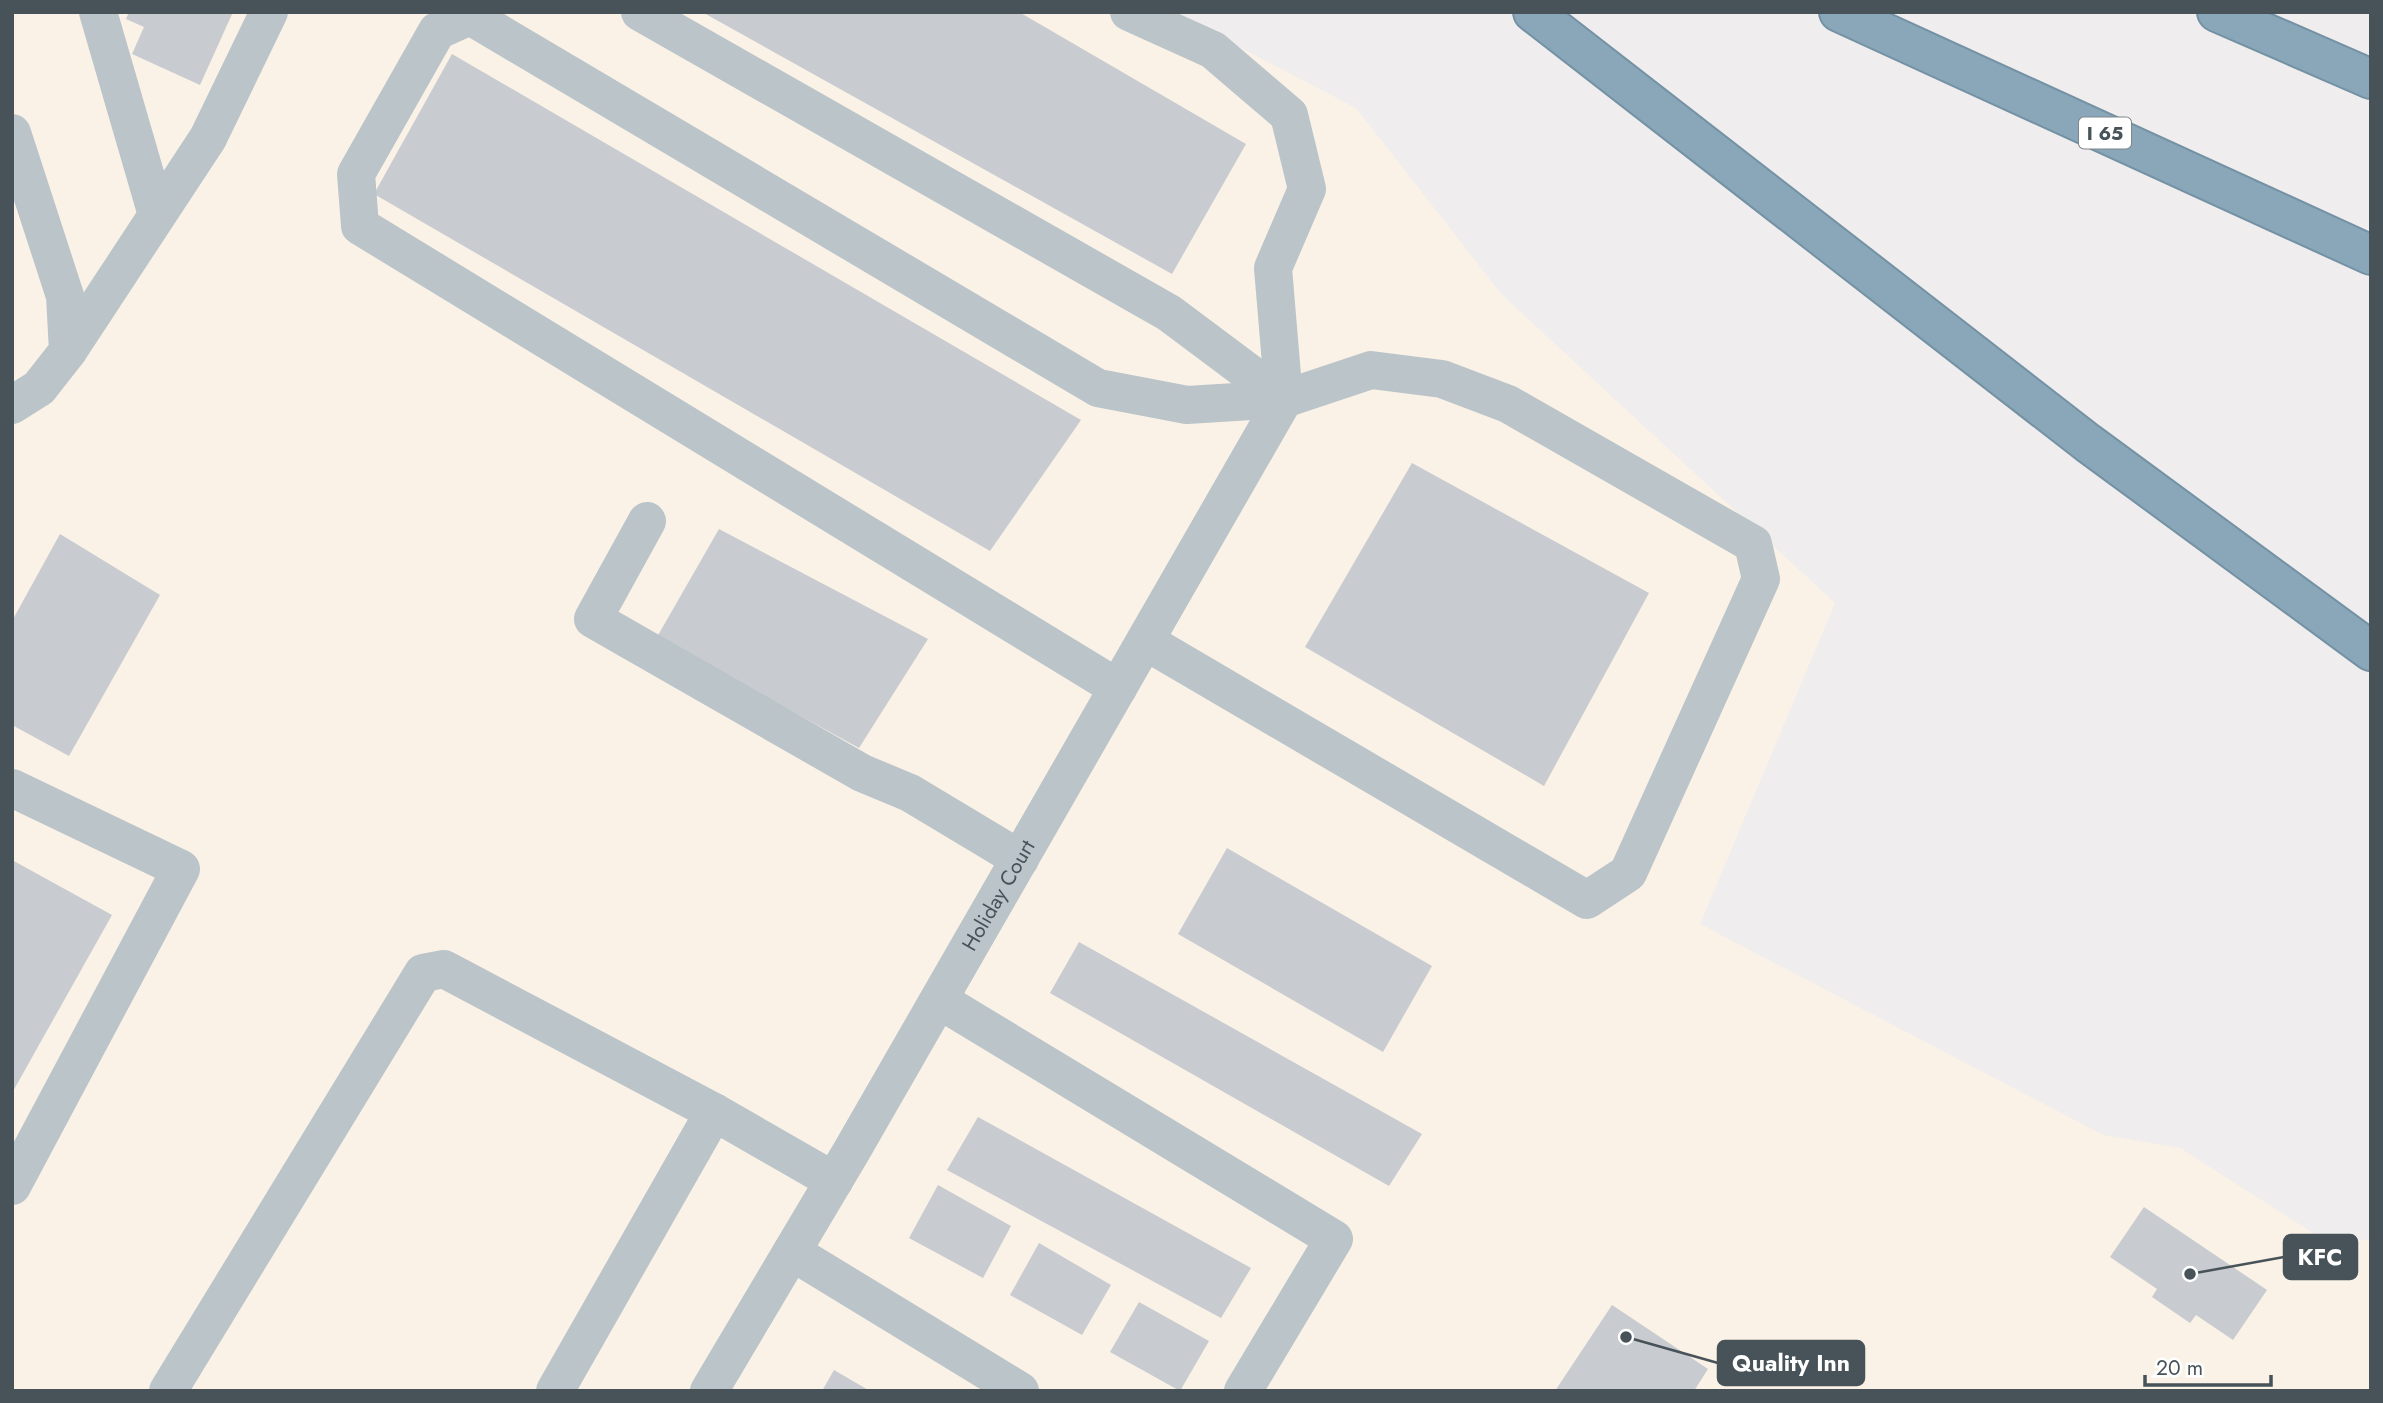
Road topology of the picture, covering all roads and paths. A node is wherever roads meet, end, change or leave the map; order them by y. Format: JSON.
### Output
{"nodes":[{"id":1,"x":98,"y":12,"type":"edge"},
{"id":2,"x":269,"y":12,"type":"edge"},
{"id":3,"x":640,"y":12,"type":"edge"},
{"id":4,"x":1129,"y":12,"type":"edge"},
{"id":5,"x":1533,"y":12,"type":"edge"},
{"id":6,"x":1839,"y":12,"type":"edge"},
{"id":7,"x":2217,"y":12,"type":"edge"},
{"id":8,"x":471,"y":14,"type":"edge"},
{"id":9,"x":2371,"y":79,"type":"edge"},
{"id":10,"x":12,"y":133,"type":"edge"},
{"id":11,"x":157,"y":215,"type":"junction"},
{"id":12,"x":2371,"y":255,"type":"edge"},
{"id":13,"x":68,"y":351,"type":"junction"},
{"id":14,"x":1284,"y":399,"type":"junction"},
{"id":15,"x":12,"y":405,"type":"edge"},
{"id":16,"x":648,"y":521,"type":"dead end"},
{"id":17,"x":1145,"y":641,"type":"junction"},
{"id":18,"x":2371,"y":652,"type":"edge"},
{"id":19,"x":1118,"y":688,"type":"junction"},
{"id":20,"x":12,"y":788,"type":"edge"},
{"id":21,"x":1020,"y":859,"type":"junction"},
{"id":22,"x":939,"y":1000,"type":"junction"},
{"id":23,"x":715,"y":1112,"type":"junction"},
{"id":24,"x":834,"y":1181,"type":"junction"},
{"id":25,"x":12,"y":1186,"type":"edge"},
{"id":26,"x":792,"y":1252,"type":"junction"},
{"id":27,"x":168,"y":1391,"type":"edge"},
{"id":28,"x":555,"y":1391,"type":"edge"},
{"id":29,"x":709,"y":1391,"type":"edge"},
{"id":30,"x":1020,"y":1391,"type":"edge"},
{"id":31,"x":1243,"y":1391,"type":"edge"}],
"edges":[{"from":1,"to":11,"type":"street"},
{"from":2,"to":11,"type":"street"},
{"from":3,"to":14,"type":"street"},
{"from":4,"to":14,"type":"street"},
{"from":5,"to":18,"type":"highway"},
{"from":6,"to":12,"type":"highway","number":"I 65"},
{"from":7,"to":9,"type":"highway"},
{"from":8,"to":14,"type":"street"},
{"from":8,"to":19,"type":"street"},
{"from":10,"to":13,"type":"street"},
{"from":11,"to":13,"type":"street"},
{"from":13,"to":15,"type":"street"},
{"from":14,"to":17,"type":"street","name":"Holiday Court"},
{"from":14,"to":17,"type":"street"},
{"from":16,"to":21,"type":"street"},
{"from":17,"to":19,"type":"street","name":"Holiday Court"},
{"from":19,"to":21,"type":"street","name":"Holiday Court"},
{"from":20,"to":25,"type":"street"},
{"from":21,"to":22,"type":"street","name":"Holiday Court"},
{"from":22,"to":24,"type":"street","name":"Holiday Court"},
{"from":22,"to":31,"type":"street"},
{"from":23,"to":24,"type":"street"},
{"from":23,"to":27,"type":"street"},
{"from":23,"to":28,"type":"street"},
{"from":24,"to":26,"type":"street","name":"Holiday Court"},
{"from":26,"to":29,"type":"street","name":"Holiday Court"},
{"from":26,"to":30,"type":"street"}]}
